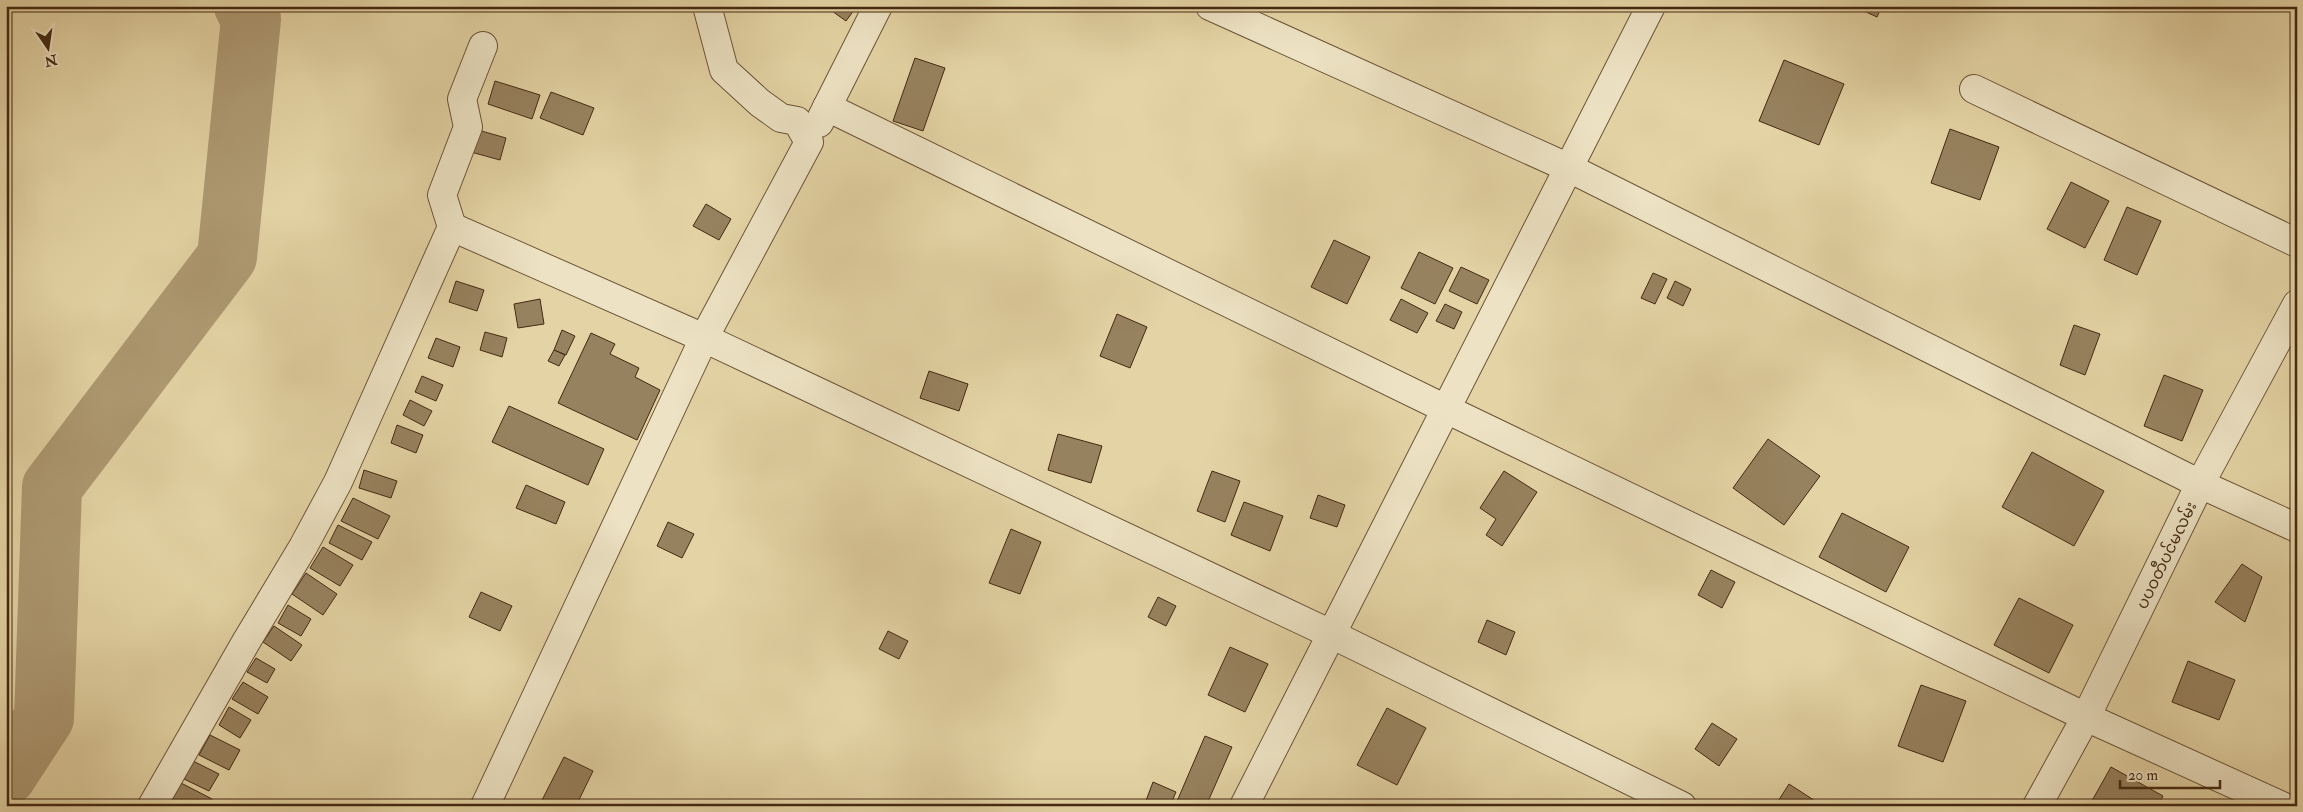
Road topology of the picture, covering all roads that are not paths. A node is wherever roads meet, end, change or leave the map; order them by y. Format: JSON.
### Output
{"nodes":[{"id":1,"x":707,"y":6,"type":"edge"},
{"id":2,"x":878,"y":6,"type":"edge"},
{"id":3,"x":1210,"y":6,"type":"edge"},
{"id":4,"x":1651,"y":6,"type":"edge"},
{"id":5,"x":483,"y":46,"type":"dead end"},
{"id":6,"x":1974,"y":89,"type":"dead end"},
{"id":7,"x":827,"y":107,"type":"junction"},
{"id":8,"x":809,"y":142,"type":"junction"},
{"id":9,"x":1569,"y":168,"type":"junction"},
{"id":10,"x":452,"y":227,"type":"junction"},
{"id":11,"x":2297,"y":243,"type":"edge"},
{"id":12,"x":2297,"y":304,"type":"edge"},
{"id":13,"x":704,"y":338,"type":"junction"},
{"id":14,"x":1446,"y":409,"type":"junction"},
{"id":15,"x":2200,"y":484,"type":"junction"},
{"id":16,"x":2297,"y":528,"type":"edge"},
{"id":17,"x":1331,"y":634,"type":"junction"},
{"id":18,"x":2086,"y":717,"type":"junction"},
{"id":19,"x":152,"y":806,"type":"edge"},
{"id":20,"x":485,"y":806,"type":"edge"},
{"id":21,"x":1244,"y":806,"type":"edge"},
{"id":22,"x":1682,"y":806,"type":"edge"},
{"id":23,"x":2037,"y":806,"type":"edge"},
{"id":24,"x":2282,"y":806,"type":"edge"}],
"edges":[{"from":1,"to":8,"type":"street"},
{"from":2,"to":7,"type":"street"},
{"from":3,"to":9,"type":"street"},
{"from":4,"to":9,"type":"street"},
{"from":5,"to":10,"type":"street"},
{"from":6,"to":11,"type":"street"},
{"from":7,"to":8,"type":"street"},
{"from":7,"to":14,"type":"street"},
{"from":8,"to":13,"type":"street"},
{"from":9,"to":14,"type":"street"},
{"from":9,"to":15,"type":"street"},
{"from":10,"to":13,"type":"street"},
{"from":10,"to":19,"type":"street"},
{"from":12,"to":15,"type":"street","name":"ပပဝတီပင်မလမ်း"},
{"from":13,"to":17,"type":"street"},
{"from":13,"to":20,"type":"street"},
{"from":14,"to":17,"type":"street"},
{"from":14,"to":18,"type":"street"},
{"from":15,"to":16,"type":"street"},
{"from":15,"to":18,"type":"street","name":"ပပဝတီပင်မလမ်း"},
{"from":17,"to":21,"type":"street"},
{"from":17,"to":22,"type":"street"},
{"from":18,"to":23,"type":"street","name":"ပပဝတီပင်မလမ်း"},
{"from":18,"to":24,"type":"street"}]}
